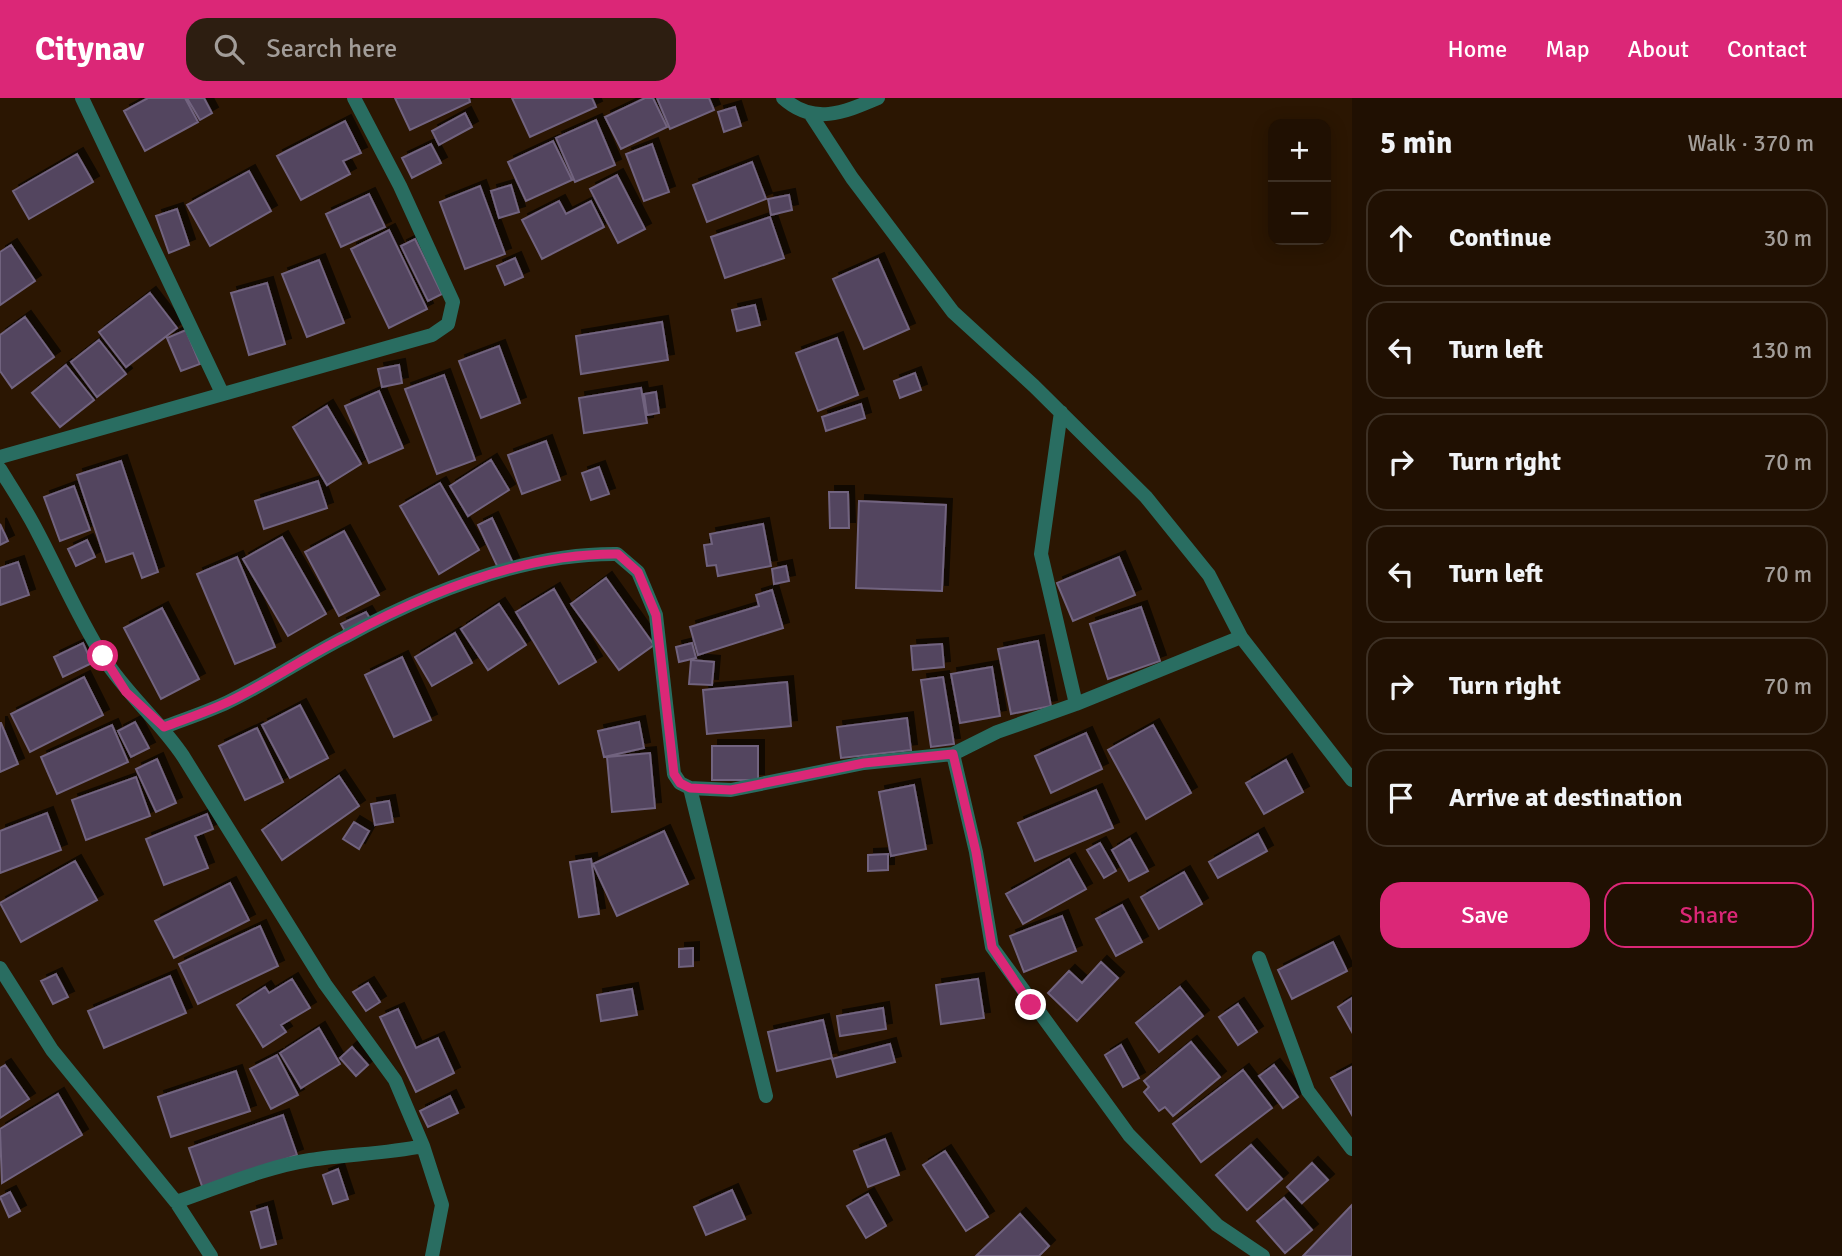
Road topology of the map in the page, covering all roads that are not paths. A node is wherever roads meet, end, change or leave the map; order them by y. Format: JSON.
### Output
{"nodes":[{"id":1,"x":82,"y":98,"type":"edge"},
{"id":2,"x":354,"y":98,"type":"edge"},
{"id":3,"x":783,"y":98,"type":"edge"},
{"id":4,"x":878,"y":98,"type":"edge"},
{"id":5,"x":811,"y":115,"type":"junction"},
{"id":6,"x":222,"y":393,"type":"junction"},
{"id":7,"x":1060,"y":412,"type":"junction"},
{"id":8,"x":0,"y":457,"type":"edge"},
{"id":9,"x":0,"y":469,"type":"edge"},
{"id":10,"x":1241,"y":638,"type":"junction"},
{"id":11,"x":1076,"y":704,"type":"junction"},
{"id":12,"x":164,"y":727,"type":"junction"},
{"id":13,"x":953,"y":754,"type":"junction"},
{"id":14,"x":1352,"y":780,"type":"edge"},
{"id":15,"x":690,"y":788,"type":"junction"},
{"id":16,"x":1259,"y":958,"type":"dead end"},
{"id":17,"x":0,"y":968,"type":"edge"},
{"id":18,"x":766,"y":1096,"type":"dead end"},
{"id":19,"x":423,"y":1146,"type":"junction"},
{"id":20,"x":1352,"y":1149,"type":"edge"},
{"id":21,"x":176,"y":1202,"type":"junction"},
{"id":22,"x":211,"y":1256,"type":"edge"},
{"id":23,"x":432,"y":1256,"type":"edge"},
{"id":24,"x":1263,"y":1256,"type":"edge"}],
"edges":[{"from":1,"to":6,"type":"street"},
{"from":2,"to":6,"type":"street"},
{"from":3,"to":5,"type":"street"},
{"from":4,"to":5,"type":"street"},
{"from":5,"to":7,"type":"street"},
{"from":6,"to":8,"type":"street"},
{"from":7,"to":10,"type":"street"},
{"from":7,"to":11,"type":"street"},
{"from":9,"to":12,"type":"street"},
{"from":10,"to":11,"type":"street"},
{"from":10,"to":14,"type":"street"},
{"from":11,"to":13,"type":"street"},
{"from":12,"to":15,"type":"street"},
{"from":12,"to":19,"type":"street"},
{"from":13,"to":15,"type":"street"},
{"from":13,"to":24,"type":"street"},
{"from":15,"to":18,"type":"street"},
{"from":16,"to":20,"type":"street"},
{"from":17,"to":21,"type":"street"},
{"from":19,"to":21,"type":"street"},
{"from":19,"to":23,"type":"street"},
{"from":21,"to":22,"type":"street"}]}
